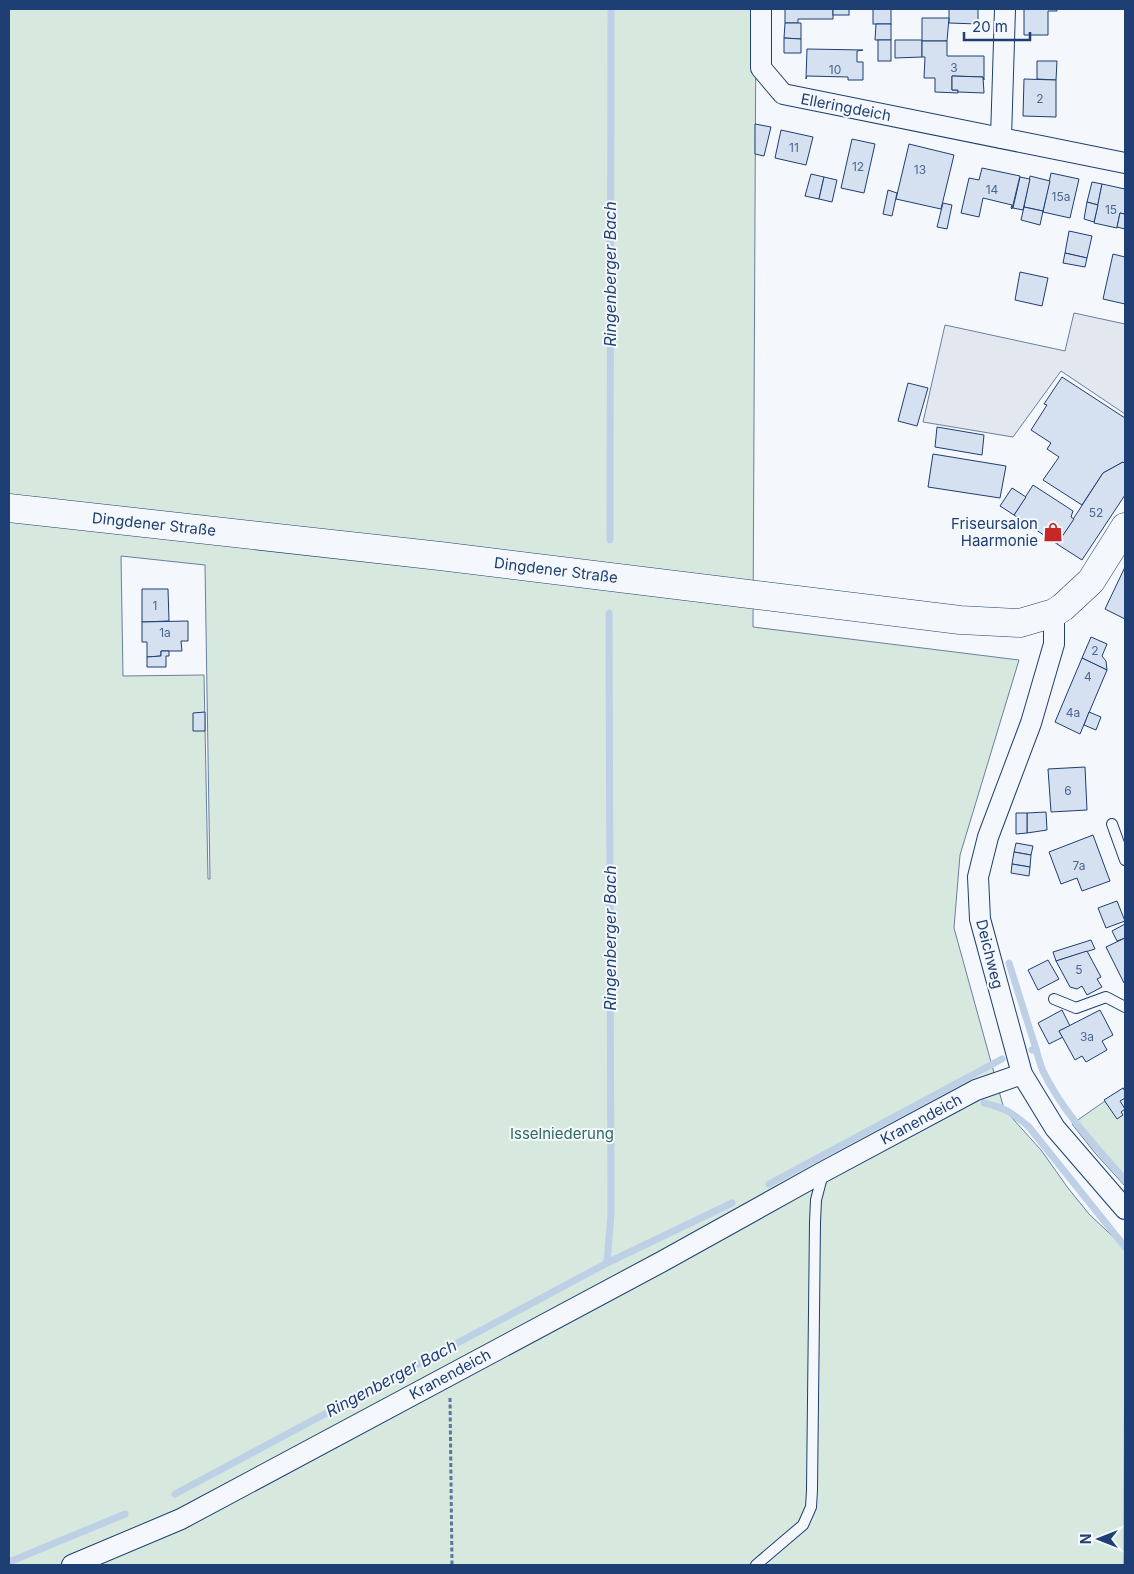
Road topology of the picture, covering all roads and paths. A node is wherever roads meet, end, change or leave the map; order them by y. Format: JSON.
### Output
{"nodes":[{"id":1,"x":761,"y":9,"type":"edge"},
{"id":2,"x":1005,"y":9,"type":"edge"},
{"id":3,"x":1001,"y":138,"type":"junction"},
{"id":4,"x":1125,"y":163,"type":"edge"},
{"id":5,"x":9,"y":508,"type":"edge"},
{"id":6,"x":1125,"y":527,"type":"edge"},
{"id":7,"x":1054,"y":613,"type":"junction"},
{"id":8,"x":1112,"y":824,"type":"dead end"},
{"id":9,"x":1125,"y":860,"type":"edge"},
{"id":10,"x":1054,"y":999,"type":"dead end"},
{"id":11,"x":1125,"y":1007,"type":"edge"},
{"id":12,"x":1022,"y":1074,"type":"junction"},
{"id":13,"x":823,"y":1172,"type":"junction"},
{"id":14,"x":1125,"y":1209,"type":"edge"},
{"id":15,"x":449,"y":1375,"type":"junction"},
{"id":16,"x":72,"y":1565,"type":"edge"},
{"id":17,"x":452,"y":1565,"type":"edge"},
{"id":18,"x":756,"y":1565,"type":"edge"}],
"edges":[{"from":1,"to":3,"type":"street","name":"Elleringdeich"},
{"from":2,"to":3,"type":"street"},
{"from":3,"to":4,"type":"street","name":"Elleringdeich"},
{"from":5,"to":7,"type":"main road","name":"Dingdener Straße"},
{"from":6,"to":7,"type":"main road","name":"Dingdener Straße"},
{"from":7,"to":12,"type":"street","name":"Deichweg"},
{"from":8,"to":9,"type":"lane"},
{"from":10,"to":11,"type":"lane"},
{"from":12,"to":13,"type":"street","name":"Kranendeich"},
{"from":12,"to":14,"type":"street","name":"Deichweg"},
{"from":13,"to":15,"type":"street","name":"Kranendeich"},
{"from":13,"to":18,"type":"lane"},
{"from":15,"to":16,"type":"street","name":"Kranendeich"},
{"from":15,"to":17,"type":"path"}]}
